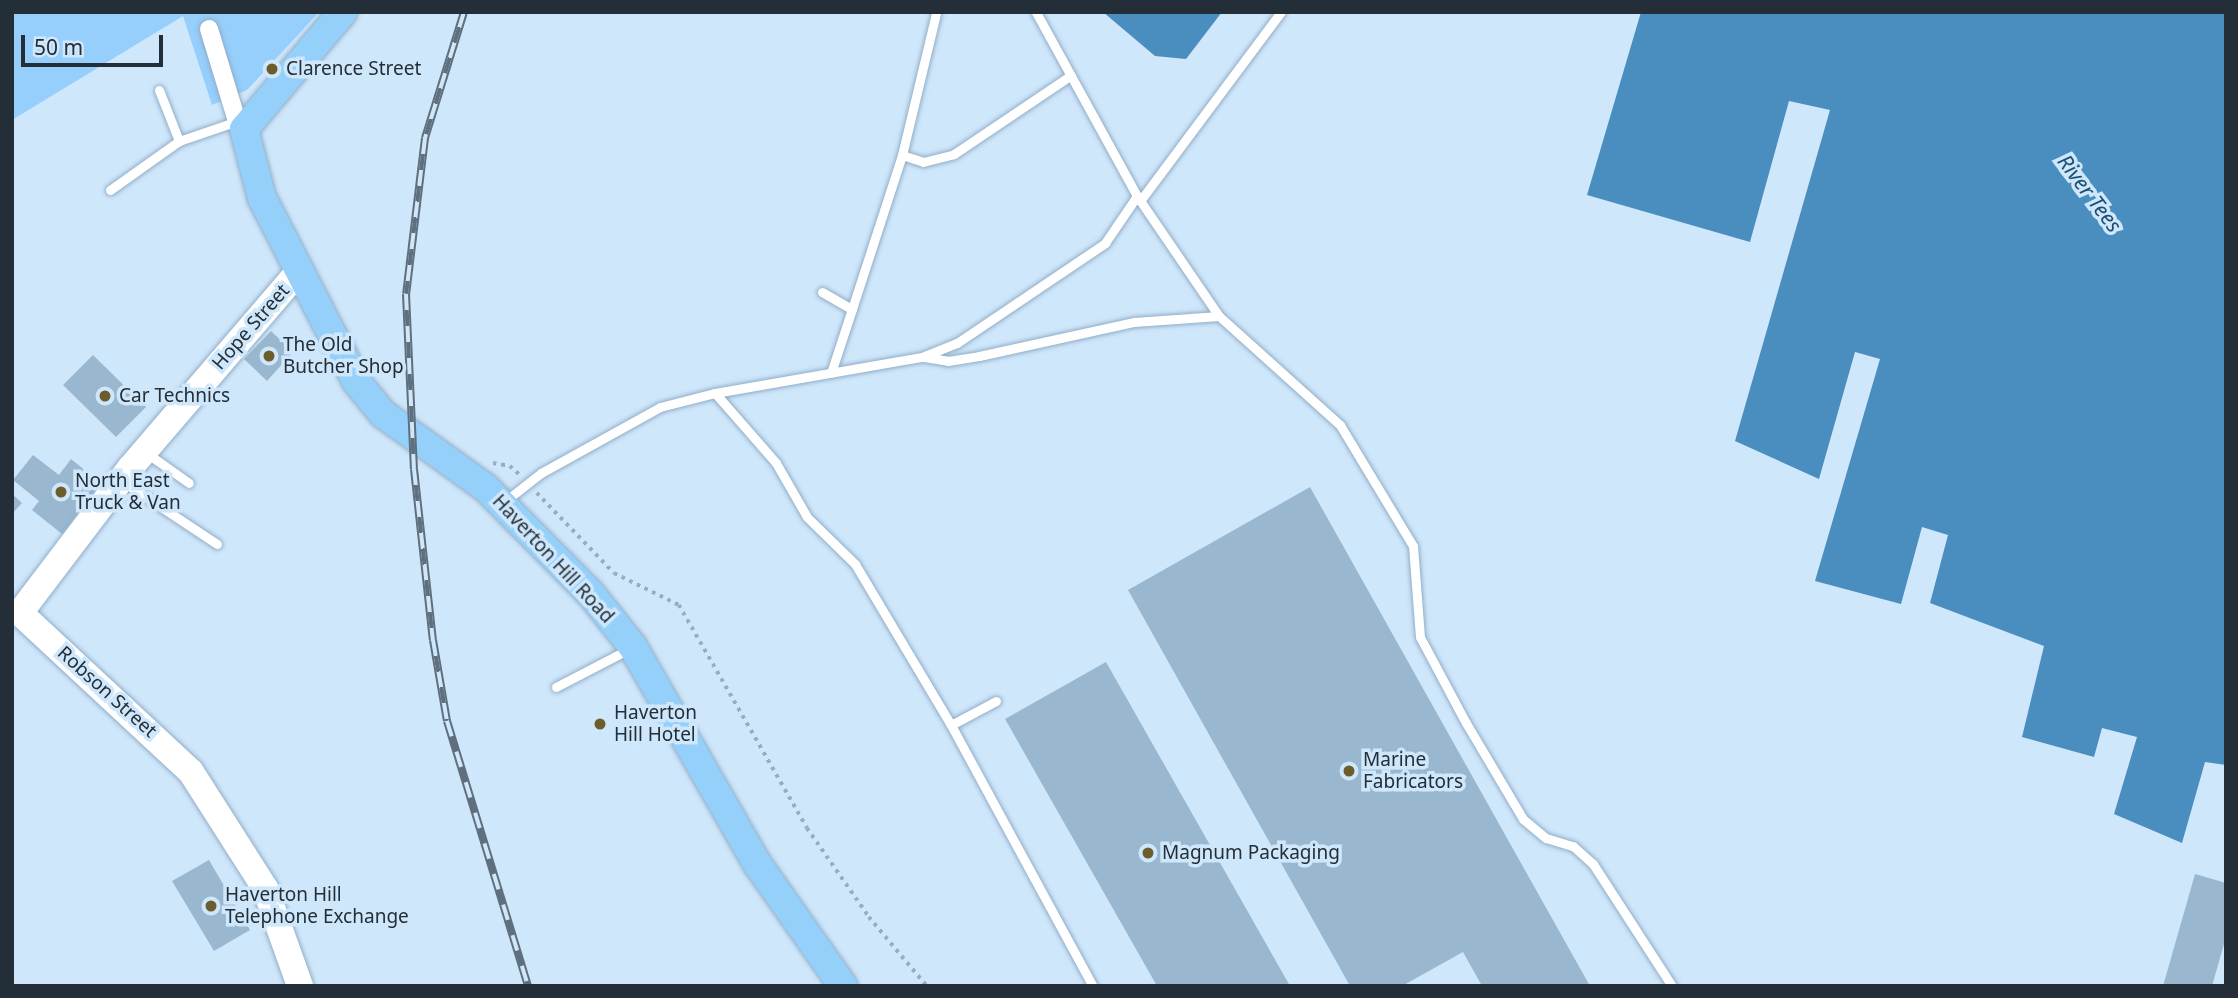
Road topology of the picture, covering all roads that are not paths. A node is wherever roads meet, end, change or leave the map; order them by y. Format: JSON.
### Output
{"nodes":[{"id":1,"x":342,"y":12,"type":"edge"},
{"id":2,"x":1036,"y":12,"type":"edge"},
{"id":3,"x":1282,"y":12,"type":"edge"},
{"id":4,"x":936,"y":13,"type":"edge"},
{"id":5,"x":209,"y":29,"type":"dead end"},
{"id":6,"x":1071,"y":75,"type":"junction"},
{"id":7,"x":159,"y":90,"type":"dead end"},
{"id":8,"x":240,"y":125,"type":"junction"},
{"id":9,"x":179,"y":141,"type":"junction"},
{"id":10,"x":902,"y":155,"type":"junction"},
{"id":11,"x":110,"y":190,"type":"dead end"},
{"id":12,"x":1138,"y":199,"type":"junction"},
{"id":13,"x":299,"y":271,"type":"junction"},
{"id":14,"x":822,"y":292,"type":"dead end"},
{"id":15,"x":852,"y":309,"type":"junction"},
{"id":16,"x":1219,"y":316,"type":"junction"},
{"id":17,"x":922,"y":357,"type":"junction"},
{"id":18,"x":831,"y":373,"type":"junction"},
{"id":19,"x":715,"y":393,"type":"junction"},
{"id":20,"x":144,"y":451,"type":"junction"},
{"id":21,"x":121,"y":480,"type":"junction"},
{"id":22,"x":189,"y":483,"type":"dead end"},
{"id":23,"x":502,"y":504,"type":"junction"},
{"id":24,"x":217,"y":544,"type":"dead end"},
{"id":25,"x":20,"y":613,"type":"joint"},
{"id":26,"x":633,"y":647,"type":"junction"},
{"id":27,"x":556,"y":687,"type":"dead end"},
{"id":28,"x":996,"y":701,"type":"dead end"},
{"id":29,"x":951,"y":725,"type":"junction"},
{"id":30,"x":300,"y":986,"type":"edge"},
{"id":31,"x":843,"y":986,"type":"edge"},
{"id":32,"x":1093,"y":986,"type":"edge"},
{"id":33,"x":1672,"y":986,"type":"edge"}],
"edges":[{"from":1,"to":8,"type":"main road"},
{"from":2,"to":6,"type":"lane"},
{"from":3,"to":12,"type":"lane"},
{"from":4,"to":10,"type":"lane"},
{"from":5,"to":8,"type":"street"},
{"from":6,"to":10,"type":"lane"},
{"from":6,"to":12,"type":"lane"},
{"from":7,"to":9,"type":"lane"},
{"from":8,"to":9,"type":"lane"},
{"from":8,"to":13,"type":"main road"},
{"from":9,"to":11,"type":"lane"},
{"from":10,"to":15,"type":"lane"},
{"from":12,"to":16,"type":"lane"},
{"from":12,"to":17,"type":"lane"},
{"from":13,"to":20,"type":"main road","name":"Hope Street"},
{"from":13,"to":23,"type":"main road","name":"Haverton Hill Road"},
{"from":14,"to":15,"type":"lane"},
{"from":15,"to":18,"type":"lane"},
{"from":16,"to":17,"type":"lane"},
{"from":16,"to":33,"type":"lane"},
{"from":17,"to":18,"type":"lane"},
{"from":18,"to":19,"type":"lane"},
{"from":19,"to":23,"type":"lane"},
{"from":19,"to":29,"type":"lane"},
{"from":20,"to":21,"type":"main road","name":"Hope Street"},
{"from":20,"to":22,"type":"lane"},
{"from":21,"to":24,"type":"lane"},
{"from":21,"to":25,"type":"main road","name":"Hope Street"},
{"from":23,"to":26,"type":"main road","name":"Haverton Hill Road"},
{"from":25,"to":30,"type":"main road","name":"Robson Street"},
{"from":26,"to":27,"type":"lane"},
{"from":26,"to":31,"type":"main road","name":"Haverton Hill Road"},
{"from":28,"to":29,"type":"lane"},
{"from":29,"to":32,"type":"lane"}]}
